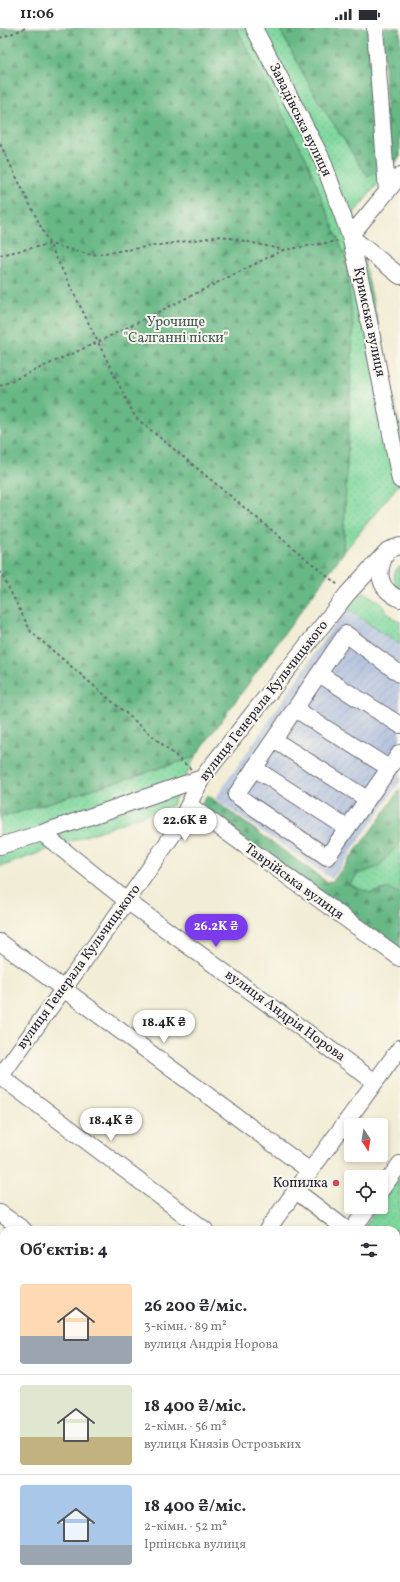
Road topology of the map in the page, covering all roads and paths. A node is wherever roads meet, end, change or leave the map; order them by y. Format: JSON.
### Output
{"nodes":[{"id":1,"x":26,"y":28,"type":"edge"},
{"id":2,"x":254,"y":28,"type":"edge"},
{"id":3,"x":375,"y":28,"type":"edge"},
{"id":4,"x":0,"y":38,"type":"edge"},
{"id":5,"x":0,"y":144,"type":"edge"},
{"id":6,"x":400,"y":176,"type":"edge"},
{"id":7,"x":386,"y":192,"type":"junction"},
{"id":8,"x":350,"y":236,"type":"junction"},
{"id":9,"x":50,"y":244,"type":"junction"},
{"id":10,"x":284,"y":250,"type":"junction"},
{"id":11,"x":0,"y":255,"type":"edge"},
{"id":12,"x":400,"y":276,"type":"edge"},
{"id":13,"x":98,"y":342,"type":"junction"},
{"id":14,"x":0,"y":386,"type":"edge"},
{"id":15,"x":400,"y":480,"type":"edge"},
{"id":16,"x":400,"y":538,"type":"edge"},
{"id":17,"x":394,"y":548,"type":"edge"},
{"id":18,"x":0,"y":571,"type":"edge"},
{"id":19,"x":387,"y":590,"type":"junction"},
{"id":20,"x":348,"y":593,"type":"junction"},
{"id":21,"x":400,"y":599,"type":"edge"},
{"id":22,"x":319,"y":674,"type":"junction"},
{"id":23,"x":400,"y":674,"type":"edge"},
{"id":24,"x":295,"y":709,"type":"junction"},
{"id":25,"x":400,"y":725,"type":"edge"},
{"id":26,"x":274,"y":740,"type":"junction"},
{"id":27,"x":400,"y":753,"type":"edge"},
{"id":28,"x":254,"y":768,"type":"junction"},
{"id":29,"x":389,"y":768,"type":"junction"},
{"id":30,"x":202,"y":778,"type":"junction"},
{"id":31,"x":367,"y":799,"type":"junction"},
{"id":32,"x":189,"y":805,"type":"junction"},
{"id":33,"x":347,"y":828,"type":"junction"},
{"id":34,"x":42,"y":834,"type":"junction"},
{"id":35,"x":0,"y":846,"type":"edge"},
{"id":36,"x":127,"y":901,"type":"junction"},
{"id":37,"x":0,"y":942,"type":"edge"},
{"id":38,"x":400,"y":958,"type":"edge"},
{"id":39,"x":64,"y":988,"type":"junction"},
{"id":40,"x":400,"y":1048,"type":"edge"},
{"id":41,"x":0,"y":1076,"type":"edge"},
{"id":42,"x":375,"y":1082,"type":"junction"},
{"id":43,"x":400,"y":1164,"type":"edge"},
{"id":44,"x":310,"y":1171,"type":"junction"},
{"id":45,"x":388,"y":1180,"type":"edge"},
{"id":46,"x":296,"y":1191,"type":"junction"},
{"id":47,"x":0,"y":1213,"type":"edge"},
{"id":48,"x":364,"y":1214,"type":"edge"},
{"id":49,"x":18,"y":1226,"type":"edge"},
{"id":50,"x":200,"y":1226,"type":"edge"},
{"id":51,"x":270,"y":1226,"type":"edge"},
{"id":52,"x":342,"y":1226,"type":"edge"},
{"id":53,"x":355,"y":1226,"type":"edge"}],
"edges":[{"from":1,"to":4,"type":"path"},
{"from":2,"to":8,"type":"street","name":"Завадівська вулиця"},
{"from":3,"to":7,"type":"street"},
{"from":5,"to":9,"type":"path"},
{"from":6,"to":7,"type":"street"},
{"from":7,"to":8,"type":"street"},
{"from":8,"to":10,"type":"path"},
{"from":8,"to":12,"type":"street"},
{"from":8,"to":15,"type":"street","name":"Кримська вулиця"},
{"from":9,"to":10,"type":"path"},
{"from":9,"to":11,"type":"path"},
{"from":9,"to":13,"type":"path"},
{"from":10,"to":13,"type":"path"},
{"from":13,"to":14,"type":"path"},
{"from":13,"to":20,"type":"path"},
{"from":16,"to":17,"type":"street"},
{"from":17,"to":19,"type":"street"},
{"from":17,"to":20,"type":"street","name":"вулиця Генерала Кульчицького"},
{"from":18,"to":30,"type":"path"},
{"from":19,"to":20,"type":"street"},
{"from":19,"to":21,"type":"street"},
{"from":20,"to":30,"type":"street","name":"вулиця Генерала Кульчицького"},
{"from":22,"to":23,"type":"street"},
{"from":22,"to":24,"type":"street"},
{"from":22,"to":25,"type":"street"},
{"from":24,"to":26,"type":"street"},
{"from":24,"to":29,"type":"street"},
{"from":26,"to":28,"type":"street"},
{"from":26,"to":31,"type":"street"},
{"from":27,"to":29,"type":"street"},
{"from":28,"to":33,"type":"street"},
{"from":28,"to":33,"type":"street"},
{"from":29,"to":31,"type":"street"},
{"from":30,"to":32,"type":"street","name":"вулиця Генерала Кульчицького"},
{"from":30,"to":34,"type":"street"},
{"from":31,"to":33,"type":"street"},
{"from":32,"to":36,"type":"street","name":"вулиця Генерала Кульчицького"},
{"from":32,"to":38,"type":"street","name":"Таврійська вулиця"},
{"from":34,"to":35,"type":"street"},
{"from":34,"to":36,"type":"street","name":"вулиця Андрія Норова"},
{"from":36,"to":39,"type":"street","name":"вулиця Генерала Кульчицького"},
{"from":36,"to":42,"type":"street","name":"вулиця Андрія Норова"},
{"from":37,"to":39,"type":"street"},
{"from":39,"to":41,"type":"street","name":"вулиця Генерала Кульчицького"},
{"from":39,"to":44,"type":"street"},
{"from":40,"to":42,"type":"street"},
{"from":41,"to":50,"type":"street"},
{"from":42,"to":44,"type":"street"},
{"from":43,"to":45,"type":"street"},
{"from":44,"to":46,"type":"street"},
{"from":46,"to":51,"type":"street"},
{"from":46,"to":52,"type":"street"},
{"from":47,"to":49,"type":"street"},
{"from":48,"to":53,"type":"street"}]}
